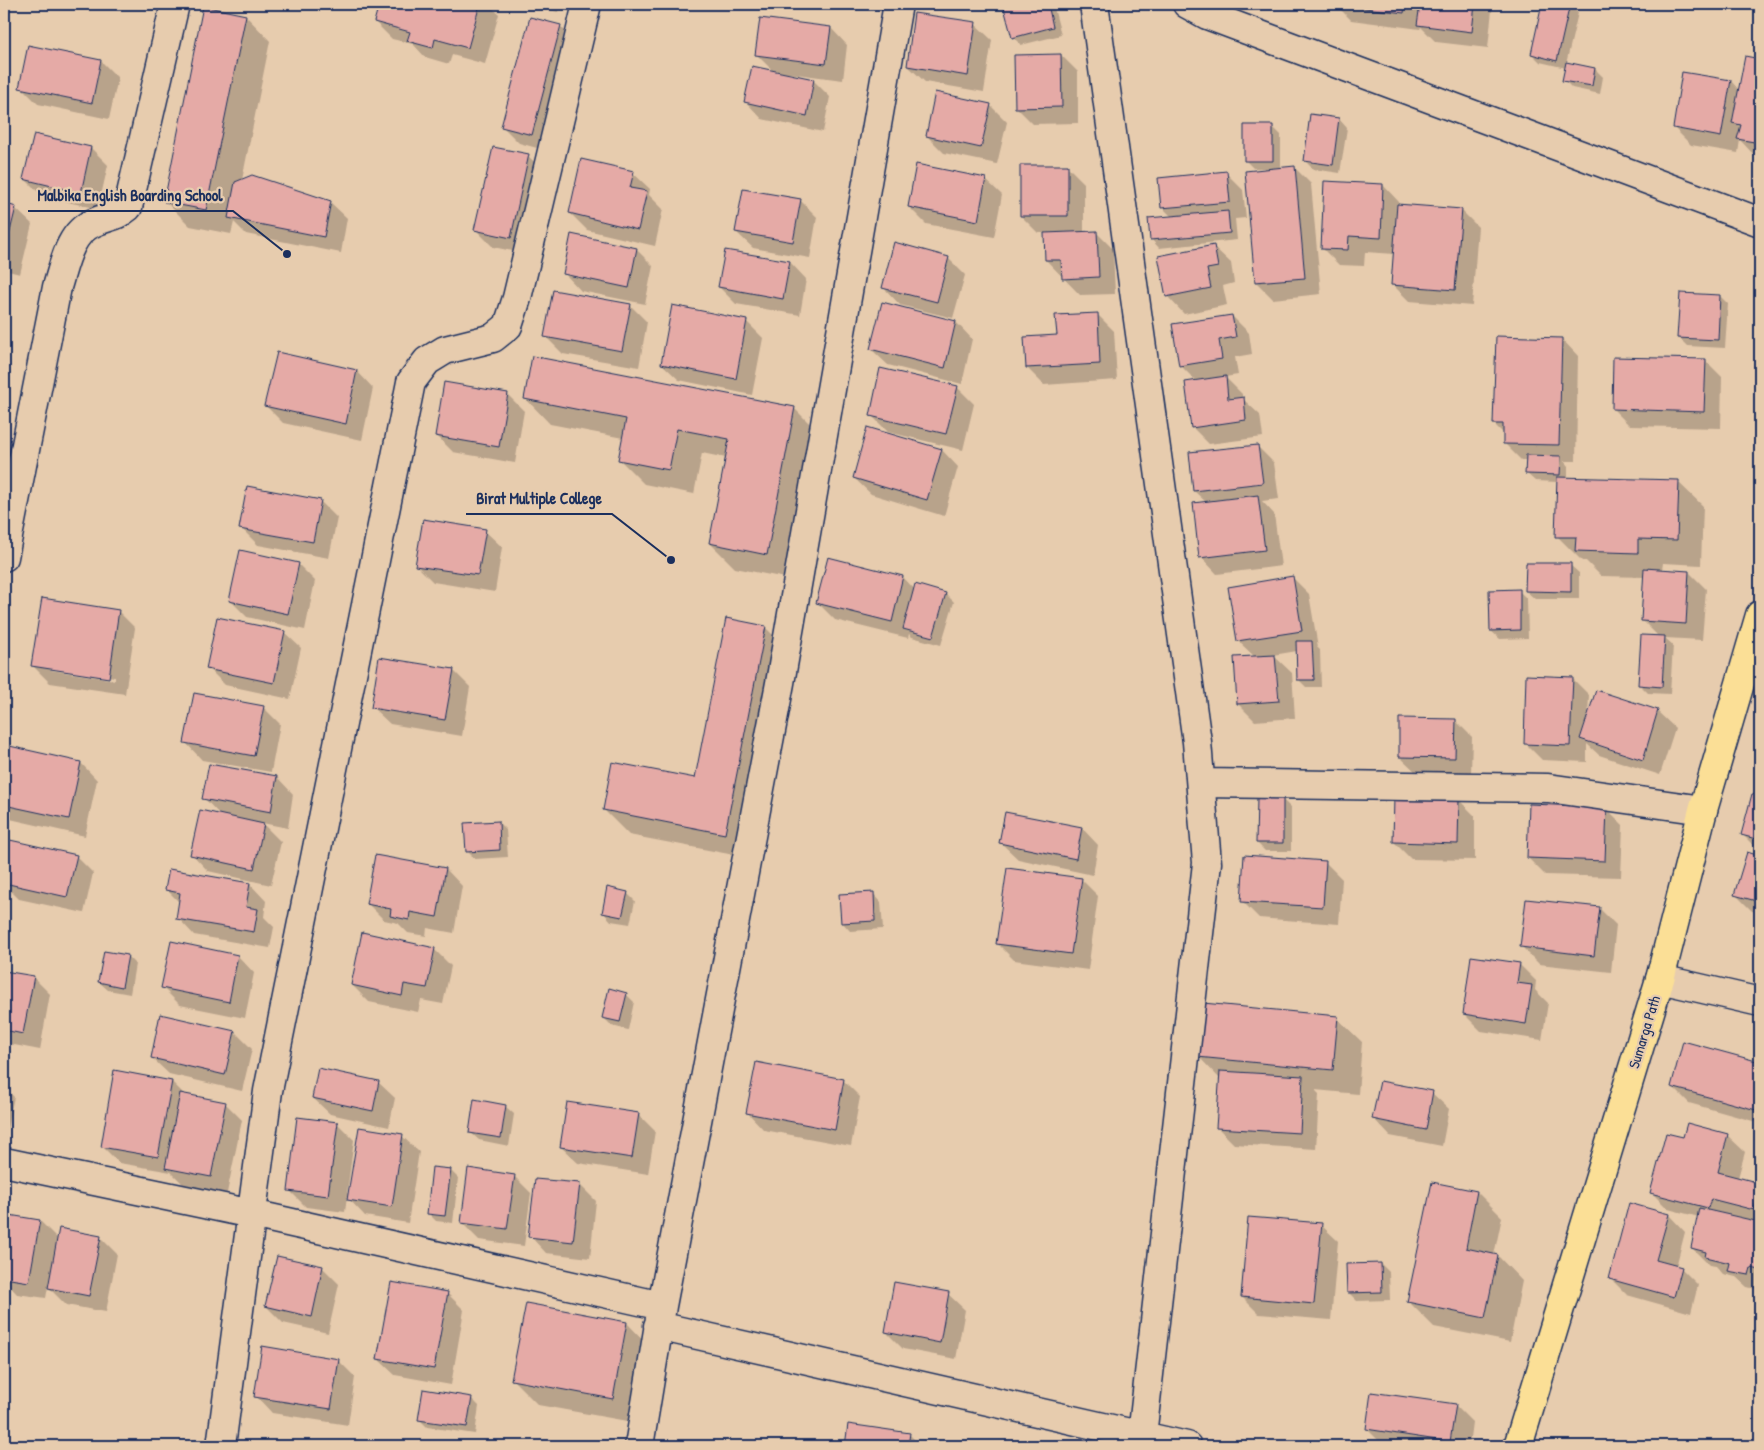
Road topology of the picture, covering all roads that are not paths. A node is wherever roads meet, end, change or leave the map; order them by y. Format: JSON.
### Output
{"nodes":[{"id":1,"x":175,"y":4,"type":"edge"},
{"id":2,"x":587,"y":4,"type":"edge"},
{"id":3,"x":898,"y":4,"type":"edge"},
{"id":4,"x":1094,"y":4,"type":"edge"},
{"id":5,"x":1201,"y":7,"type":"edge"},
{"id":6,"x":1760,"y":222,"type":"edge"},
{"id":7,"x":4,"y":557,"type":"edge"},
{"id":8,"x":1760,"y":615,"type":"edge"},
{"id":9,"x":1201,"y":782,"type":"junction"},
{"id":10,"x":1703,"y":810,"type":"junction"},
{"id":11,"x":1660,"y":979,"type":"junction"},
{"id":12,"x":1760,"y":1002,"type":"edge"},
{"id":13,"x":4,"y":1162,"type":"edge"},
{"id":14,"x":252,"y":1214,"type":"junction"},
{"id":15,"x":660,"y":1316,"type":"junction"},
{"id":16,"x":1142,"y":1436,"type":"junction"},
{"id":17,"x":221,"y":1446,"type":"edge"},
{"id":18,"x":639,"y":1446,"type":"edge"},
{"id":19,"x":1187,"y":1446,"type":"edge"},
{"id":20,"x":1518,"y":1446,"type":"edge"}],
"edges":[{"from":1,"to":7,"type":"street"},
{"from":2,"to":14,"type":"street"},
{"from":3,"to":15,"type":"street"},
{"from":4,"to":9,"type":"street"},
{"from":5,"to":6,"type":"street"},
{"from":8,"to":10,"type":"main road","name":"Sumarga Path"},
{"from":9,"to":10,"type":"street"},
{"from":9,"to":16,"type":"street"},
{"from":10,"to":11,"type":"main road","name":"Sumarga Path"},
{"from":11,"to":12,"type":"street"},
{"from":11,"to":20,"type":"main road","name":"Sumarga Path"},
{"from":13,"to":14,"type":"street"},
{"from":14,"to":15,"type":"street"},
{"from":14,"to":17,"type":"street"},
{"from":15,"to":16,"type":"street"},
{"from":15,"to":18,"type":"street"},
{"from":16,"to":19,"type":"street"}]}
